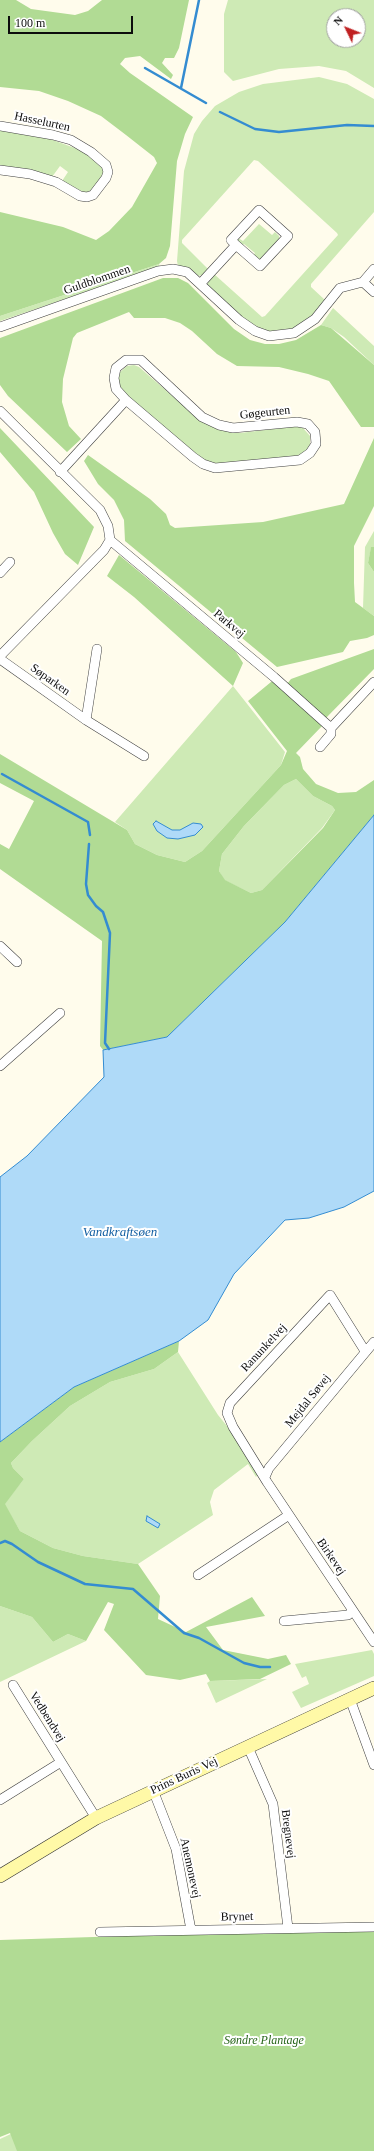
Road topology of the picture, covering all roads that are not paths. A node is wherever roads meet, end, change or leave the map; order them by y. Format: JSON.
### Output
{"nodes":[{"id":1,"x":0,"y":126,"type":"edge"},
{"id":2,"x":0,"y":170,"type":"edge"},
{"id":3,"x":236,"y":245,"type":"junction"},
{"id":4,"x":374,"y":269,"type":"edge"},
{"id":5,"x":363,"y":282,"type":"junction"},
{"id":6,"x":201,"y":283,"type":"junction"},
{"id":7,"x":374,"y":292,"type":"edge"},
{"id":8,"x":0,"y":327,"type":"edge"},
{"id":9,"x":126,"y":400,"type":"junction"},
{"id":10,"x":0,"y":411,"type":"edge"},
{"id":11,"x":60,"y":472,"type":"junction"},
{"id":12,"x":110,"y":540,"type":"junction"},
{"id":13,"x":10,"y":562,"type":"dead end"},
{"id":14,"x":0,"y":573,"type":"edge"},
{"id":15,"x":97,"y":649,"type":"dead end"},
{"id":16,"x":0,"y":658,"type":"edge"},
{"id":17,"x":374,"y":682,"type":"edge"},
{"id":18,"x":86,"y":720,"type":"junction"},
{"id":19,"x":331,"y":728,"type":"junction"},
{"id":20,"x":320,"y":747,"type":"dead end"},
{"id":21,"x":144,"y":756,"type":"dead end"},
{"id":22,"x":0,"y":946,"type":"edge"},
{"id":23,"x":17,"y":962,"type":"dead end"},
{"id":24,"x":60,"y":1013,"type":"dead end"},
{"id":25,"x":0,"y":1066,"type":"edge"},
{"id":26,"x":374,"y":1342,"type":"edge"},
{"id":27,"x":365,"y":1351,"type":"junction"},
{"id":28,"x":265,"y":1478,"type":"junction"},
{"id":29,"x":289,"y":1515,"type":"junction"},
{"id":30,"x":198,"y":1575,"type":"dead end"},
{"id":31,"x":353,"y":1611,"type":"junction"},
{"id":32,"x":284,"y":1622,"type":"dead end"},
{"id":33,"x":372,"y":1637,"type":"edge"},
{"id":34,"x":13,"y":1684,"type":"dead end"},
{"id":35,"x":374,"y":1688,"type":"edge"},
{"id":36,"x":350,"y":1699,"type":"junction"},
{"id":37,"x":248,"y":1747,"type":"junction"},
{"id":38,"x":61,"y":1762,"type":"junction"},
{"id":39,"x":374,"y":1765,"type":"edge"},
{"id":40,"x":153,"y":1790,"type":"junction"},
{"id":41,"x":0,"y":1800,"type":"edge"},
{"id":42,"x":96,"y":1818,"type":"junction"},
{"id":43,"x":0,"y":1876,"type":"edge"},
{"id":44,"x":374,"y":1927,"type":"edge"},
{"id":45,"x":288,"y":1928,"type":"junction"},
{"id":46,"x":191,"y":1930,"type":"junction"},
{"id":47,"x":100,"y":1932,"type":"dead end"}],
"edges":[{"from":1,"to":2,"type":"street","name":"Hasselurten"},
{"from":3,"to":3,"type":"street"},
{"from":3,"to":6,"type":"street"},
{"from":4,"to":5,"type":"street"},
{"from":5,"to":6,"type":"street","name":"Guldblommen"},
{"from":5,"to":7,"type":"street"},
{"from":6,"to":8,"type":"street","name":"Guldblommen"},
{"from":9,"to":9,"type":"street","name":"Gøgeurten"},
{"from":9,"to":11,"type":"street"},
{"from":10,"to":11,"type":"street"},
{"from":11,"to":12,"type":"street"},
{"from":12,"to":16,"type":"street"},
{"from":12,"to":19,"type":"street","name":"Parkvej"},
{"from":13,"to":14,"type":"street"},
{"from":15,"to":18,"type":"street"},
{"from":16,"to":18,"type":"street","name":"Søparken"},
{"from":17,"to":19,"type":"street"},
{"from":18,"to":21,"type":"street","name":"Søparken"},
{"from":19,"to":20,"type":"street"},
{"from":22,"to":23,"type":"street"},
{"from":24,"to":25,"type":"street"},
{"from":26,"to":27,"type":"street","name":"Mejdal Søvej"},
{"from":27,"to":28,"type":"street","name":"Mejdal Søvej"},
{"from":27,"to":28,"type":"street","name":"Ranunkelvej"},
{"from":28,"to":29,"type":"street","name":"Birkevej"},
{"from":29,"to":30,"type":"street"},
{"from":29,"to":31,"type":"street","name":"Birkevej"},
{"from":31,"to":32,"type":"street"},
{"from":31,"to":33,"type":"street","name":"Birkevej"},
{"from":34,"to":38,"type":"street","name":"Vedbendvej"},
{"from":35,"to":36,"type":"street","name":"Prins Buris Vej"},
{"from":36,"to":37,"type":"street","name":"Prins Buris Vej"},
{"from":36,"to":39,"type":"street"},
{"from":37,"to":40,"type":"street","name":"Prins Buris Vej"},
{"from":37,"to":45,"type":"street","name":"Bregnevej"},
{"from":38,"to":41,"type":"street","name":"Vedbendvej"},
{"from":38,"to":42,"type":"street","name":"Vedbendvej"},
{"from":40,"to":42,"type":"street","name":"Prins Buris Vej"},
{"from":40,"to":46,"type":"street","name":"Anemonevej"},
{"from":42,"to":43,"type":"street","name":"Prins Buris Vej"},
{"from":44,"to":45,"type":"street","name":"Brynet"},
{"from":45,"to":46,"type":"street","name":"Brynet"},
{"from":46,"to":47,"type":"street","name":"Brynet"}]}
